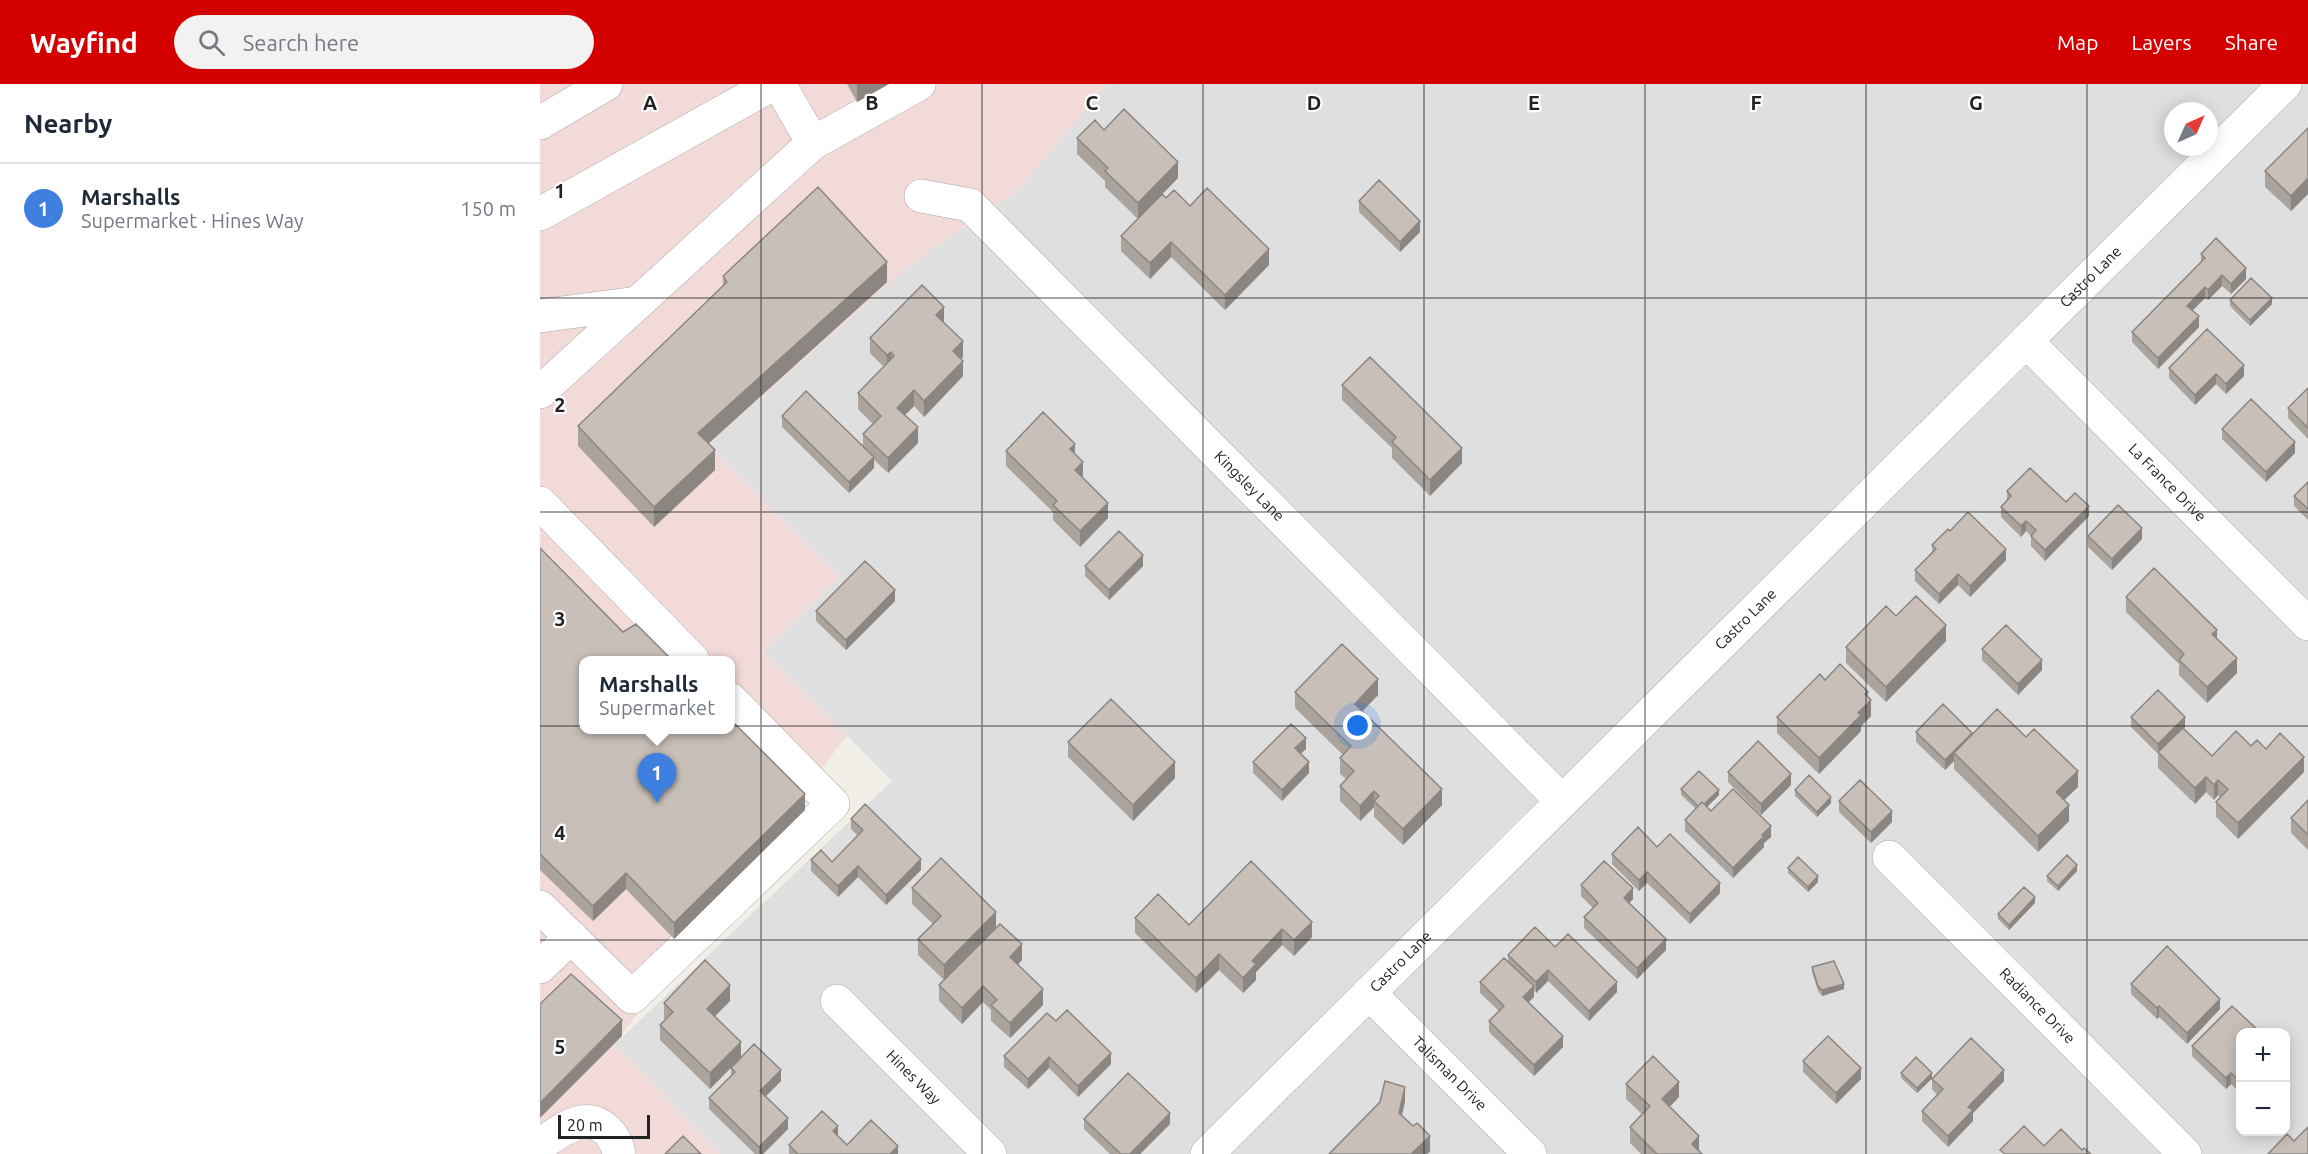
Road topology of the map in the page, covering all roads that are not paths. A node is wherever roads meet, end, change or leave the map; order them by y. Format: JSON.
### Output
{"nodes":[{"id":1,"x":606,"y":84,"type":"edge"},
{"id":2,"x":773,"y":84,"type":"edge"},
{"id":3,"x":779,"y":84,"type":"edge"},
{"id":4,"x":919,"y":84,"type":"edge"},
{"id":5,"x":2285,"y":84,"type":"edge"},
{"id":6,"x":540,"y":123,"type":"edge"},
{"id":7,"x":813,"y":143,"type":"junction"},
{"id":8,"x":921,"y":196,"type":"dead end"},
{"id":9,"x":540,"y":214,"type":"edge"},
{"id":10,"x":638,"y":303,"type":"junction"},
{"id":11,"x":540,"y":316,"type":"edge"},
{"id":12,"x":2026,"y":341,"type":"junction"},
{"id":13,"x":540,"y":392,"type":"edge"},
{"id":14,"x":540,"y":503,"type":"edge"},
{"id":15,"x":2308,"y":624,"type":"edge"},
{"id":16,"x":689,"y":656,"type":"edge"},
{"id":17,"x":735,"y":704,"type":"edge"},
{"id":18,"x":1562,"y":801,"type":"junction"},
{"id":19,"x":1890,"y":857,"type":"dead end"},
{"id":20,"x":540,"y":906,"type":"edge"},
{"id":21,"x":571,"y":937,"type":"junction"},
{"id":22,"x":540,"y":967,"type":"edge"},
{"id":23,"x":1369,"y":993,"type":"junction"},
{"id":24,"x":837,"y":1001,"type":"dead end"},
{"id":25,"x":540,"y":1145,"type":"edge"},
{"id":26,"x":619,"y":1154,"type":"edge"},
{"id":27,"x":990,"y":1154,"type":"edge"},
{"id":28,"x":1207,"y":1154,"type":"edge"},
{"id":29,"x":1530,"y":1154,"type":"edge"},
{"id":30,"x":2185,"y":1154,"type":"edge"}],
"edges":[{"from":1,"to":6,"type":"street"},
{"from":2,"to":9,"type":"street"},
{"from":3,"to":7,"type":"street"},
{"from":4,"to":7,"type":"street"},
{"from":5,"to":12,"type":"street","name":"Castro Lane"},
{"from":7,"to":10,"type":"street"},
{"from":8,"to":18,"type":"street","name":"Kingsley Lane"},
{"from":10,"to":11,"type":"street"},
{"from":10,"to":13,"type":"street"},
{"from":12,"to":15,"type":"street","name":"La France Drive"},
{"from":12,"to":18,"type":"street","name":"Castro Lane"},
{"from":14,"to":16,"type":"street"},
{"from":17,"to":21,"type":"street"},
{"from":18,"to":23,"type":"street","name":"Castro Lane"},
{"from":19,"to":30,"type":"street","name":"Radiance Drive"},
{"from":20,"to":21,"type":"street"},
{"from":21,"to":22,"type":"street"},
{"from":23,"to":28,"type":"street","name":"Castro Lane"},
{"from":23,"to":29,"type":"street","name":"Talisman Drive"},
{"from":24,"to":27,"type":"street","name":"Hines Way"},
{"from":25,"to":26,"type":"street"}]}
